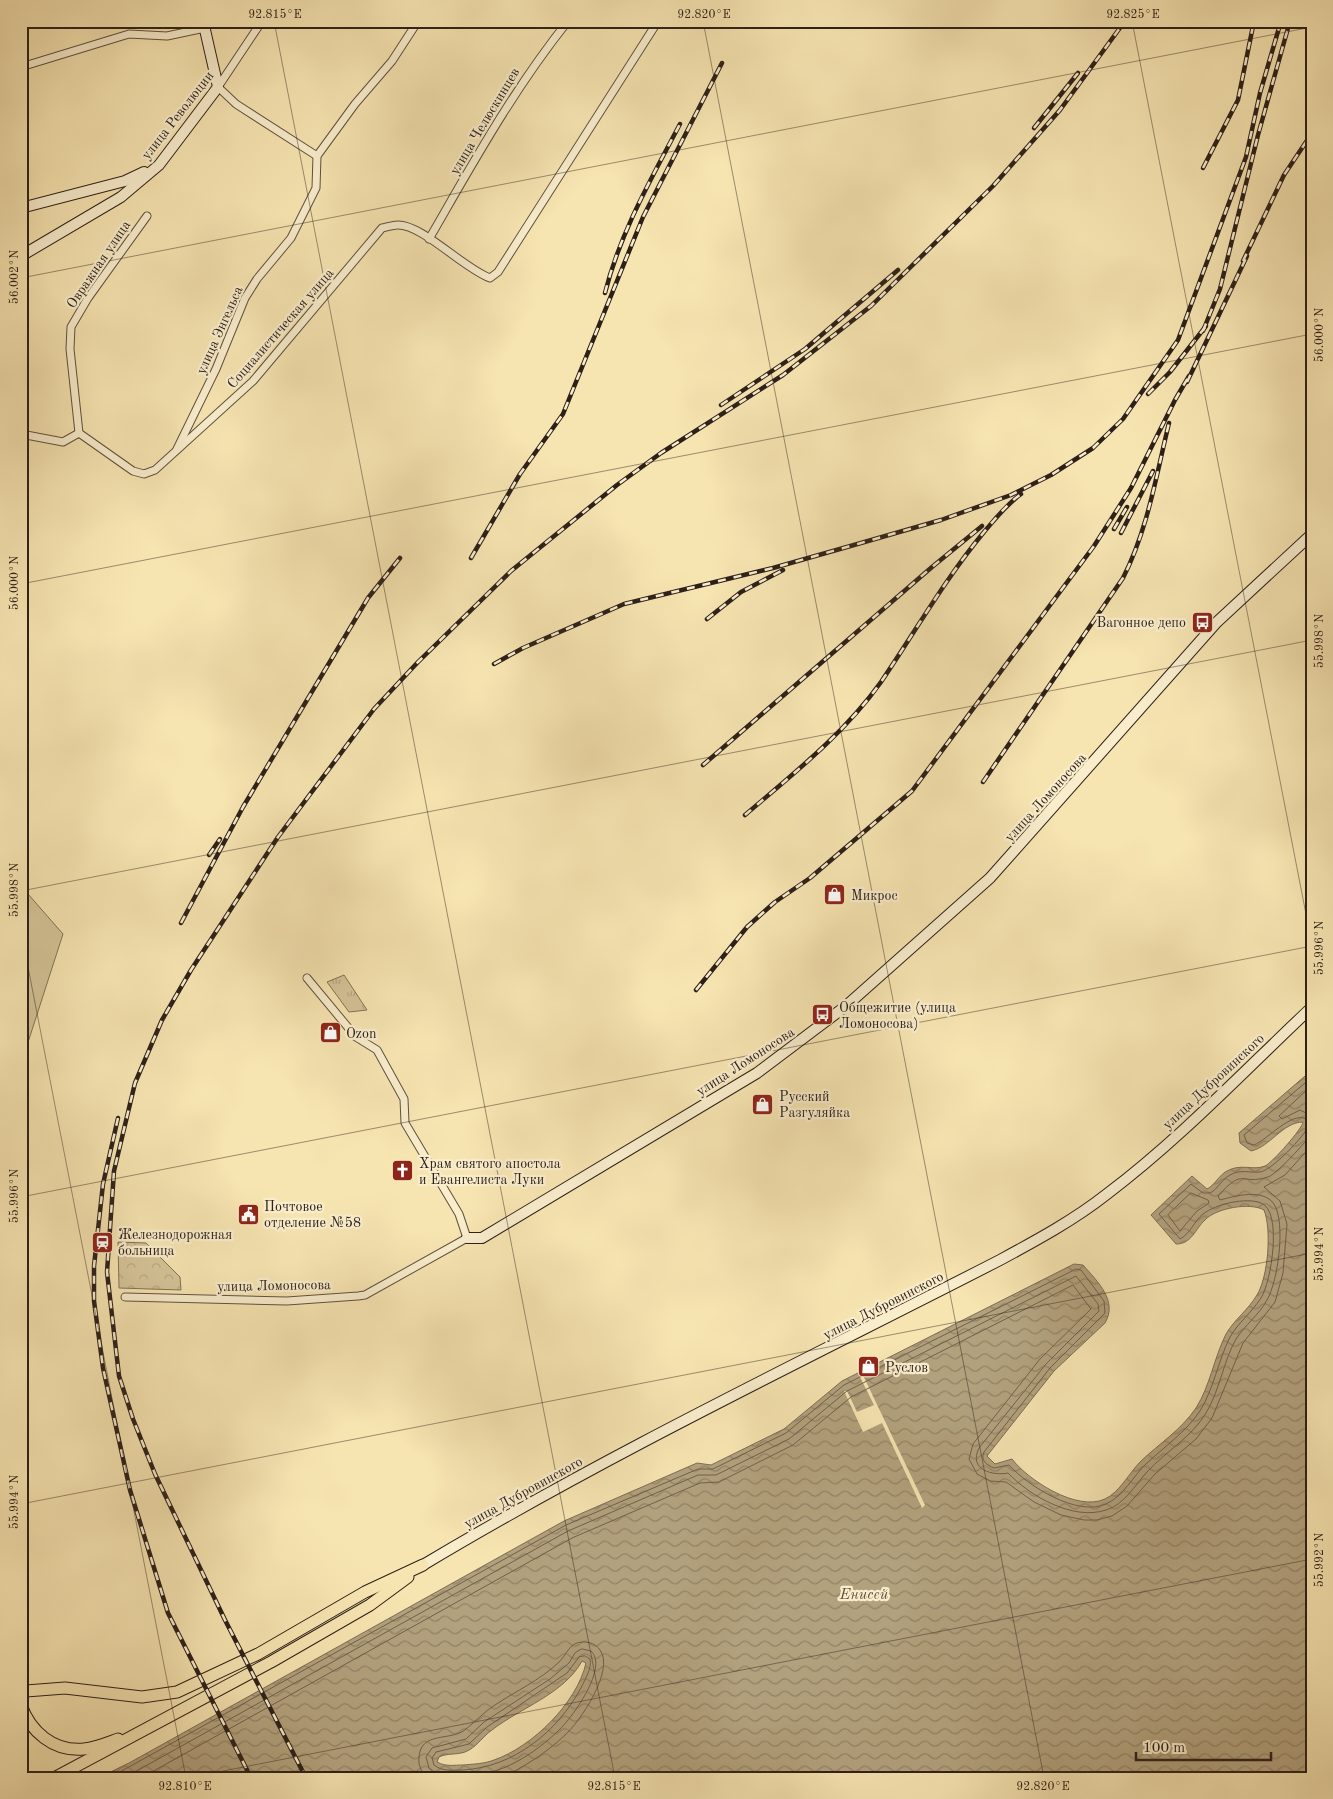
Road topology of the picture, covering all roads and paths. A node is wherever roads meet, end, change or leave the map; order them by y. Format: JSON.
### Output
{"nodes":[{"id":1,"x":262,"y":21,"type":"edge"},
{"id":2,"x":418,"y":21,"type":"edge"},
{"id":3,"x":568,"y":21,"type":"edge"},
{"id":4,"x":658,"y":21,"type":"edge"},
{"id":5,"x":204,"y":24,"type":"edge"},
{"id":6,"x":21,"y":67,"type":"edge"},
{"id":7,"x":218,"y":87,"type":"junction"},
{"id":8,"x":317,"y":156,"type":"junction"},
{"id":9,"x":159,"y":165,"type":"junction"},
{"id":10,"x":21,"y":208,"type":"edge"},
{"id":11,"x":146,"y":216,"type":"dead end"},
{"id":12,"x":429,"y":239,"type":"junction"},
{"id":13,"x":21,"y":256,"type":"edge"},
{"id":14,"x":79,"y":433,"type":"junction"},
{"id":15,"x":21,"y":434,"type":"edge"},
{"id":16,"x":174,"y":454,"type":"junction"},
{"id":17,"x":1312,"y":534,"type":"edge"},
{"id":18,"x":307,"y":978,"type":"dead end"},
{"id":19,"x":1312,"y":1007,"type":"edge"},
{"id":20,"x":467,"y":1238,"type":"junction"},
{"id":21,"x":125,"y":1297,"type":"dead end"},
{"id":22,"x":423,"y":1565,"type":"junction"},
{"id":23,"x":26,"y":1691,"type":"dead end"},
{"id":24,"x":21,"y":1704,"type":"edge"},
{"id":25,"x":143,"y":1729,"type":"junction"},
{"id":26,"x":54,"y":1778,"type":"edge"}],
"edges":[{"from":1,"to":7,"type":"street","name":"улица Революции"},
{"from":2,"to":8,"type":"street"},
{"from":3,"to":12,"type":"street","name":"улица Челюскинцев"},
{"from":4,"to":12,"type":"street"},
{"from":5,"to":6,"type":"street"},
{"from":5,"to":7,"type":"main road"},
{"from":7,"to":8,"type":"street"},
{"from":7,"to":9,"type":"main road","name":"улица Революции"},
{"from":8,"to":16,"type":"street","name":"улица Энгельса"},
{"from":9,"to":10,"type":"main road"},
{"from":9,"to":13,"type":"main road","name":"улица Революции"},
{"from":11,"to":14,"type":"street","name":"Овражная улица"},
{"from":12,"to":16,"type":"street","name":"Социалистическая улица"},
{"from":14,"to":15,"type":"street"},
{"from":14,"to":16,"type":"street","name":"Социалистическая улица"},
{"from":17,"to":20,"type":"main road","name":"улица Ломоносова"},
{"from":18,"to":20,"type":"street"},
{"from":19,"to":22,"type":"main road","name":"улица Дубровинского"},
{"from":20,"to":21,"type":"street","name":"улица Ломоносова"},
{"from":22,"to":23,"type":"main road"},
{"from":22,"to":25,"type":"main road"},
{"from":24,"to":25,"type":"main road"},
{"from":25,"to":26,"type":"main road"}]}
